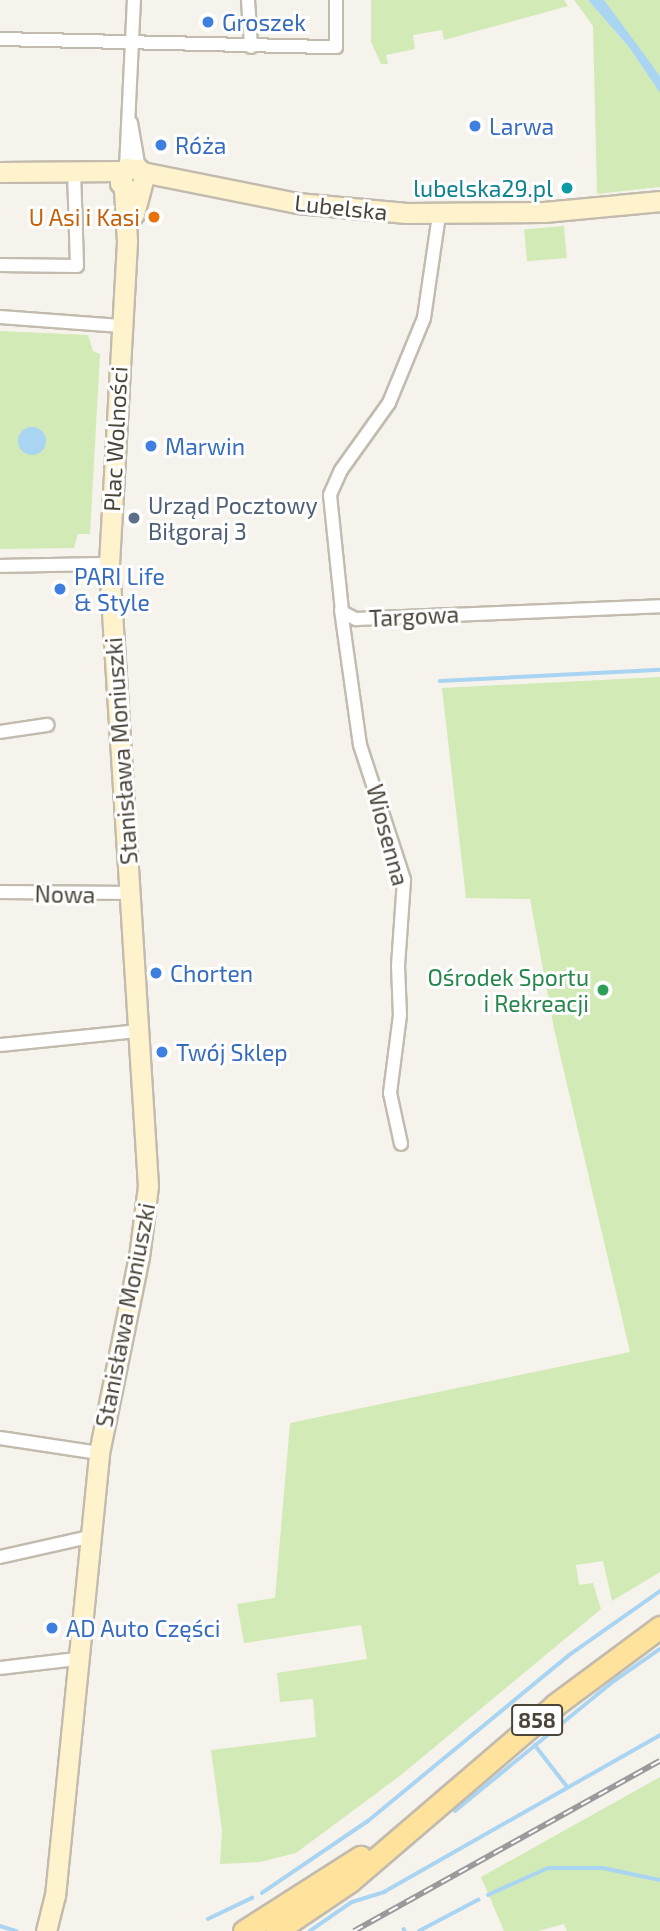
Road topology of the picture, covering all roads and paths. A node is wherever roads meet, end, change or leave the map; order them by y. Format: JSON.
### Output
{"nodes":[{"id":1,"x":134,"y":0,"type":"edge"},
{"id":2,"x":248,"y":0,"type":"edge"},
{"id":3,"x":336,"y":0,"type":"edge"},
{"id":4,"x":0,"y":39,"type":"edge"},
{"id":5,"x":132,"y":42,"type":"junction"},
{"id":6,"x":251,"y":47,"type":"junction"},
{"id":7,"x":0,"y":172,"type":"edge"},
{"id":8,"x":74,"y":172,"type":"junction"},
{"id":9,"x":132,"y":179,"type":"junction"},
{"id":10,"x":660,"y":203,"type":"edge"},
{"id":11,"x":439,"y":215,"type":"junction"},
{"id":12,"x":0,"y":265,"type":"edge"},
{"id":13,"x":0,"y":317,"type":"edge"},
{"id":14,"x":121,"y":326,"type":"junction"},
{"id":15,"x":109,"y":564,"type":"junction"},
{"id":16,"x":0,"y":566,"type":"edge"},
{"id":17,"x":660,"y":606,"type":"edge"},
{"id":18,"x":341,"y":610,"type":"junction"},
{"id":19,"x":47,"y":725,"type":"dead end"},
{"id":20,"x":0,"y":732,"type":"edge"},
{"id":21,"x":0,"y":892,"type":"edge"},
{"id":22,"x":131,"y":893,"type":"junction"},
{"id":23,"x":138,"y":1031,"type":"junction"},
{"id":24,"x":0,"y":1045,"type":"edge"},
{"id":25,"x":401,"y":1144,"type":"dead end"},
{"id":26,"x":0,"y":1438,"type":"edge"},
{"id":27,"x":99,"y":1453,"type":"junction"},
{"id":28,"x":89,"y":1537,"type":"junction"},
{"id":29,"x":0,"y":1557,"type":"edge"},
{"id":30,"x":660,"y":1627,"type":"edge"},
{"id":31,"x":76,"y":1659,"type":"junction"},
{"id":32,"x":0,"y":1668,"type":"edge"},
{"id":33,"x":418,"y":1819,"type":"junction"},
{"id":34,"x":55,"y":1896,"type":"junction"},
{"id":35,"x":46,"y":1931,"type":"edge"},
{"id":36,"x":59,"y":1931,"type":"edge"},
{"id":37,"x":244,"y":1931,"type":"edge"},
{"id":38,"x":276,"y":1931,"type":"edge"}],
"edges":[{"from":1,"to":5,"type":"street"},
{"from":2,"to":6,"type":"street"},
{"from":3,"to":6,"type":"street"},
{"from":4,"to":5,"type":"street"},
{"from":5,"to":6,"type":"street"},
{"from":5,"to":9,"type":"street"},
{"from":7,"to":8,"type":"street","name":"Lubelska"},
{"from":8,"to":9,"type":"street","name":"Lubelska"},
{"from":8,"to":12,"type":"street"},
{"from":9,"to":11,"type":"street","name":"Lubelska"},
{"from":9,"to":14,"type":"street","name":"Plac Wolności"},
{"from":10,"to":11,"type":"street","name":"Lubelska"},
{"from":11,"to":18,"type":"street","name":"Targowa"},
{"from":13,"to":14,"type":"street"},
{"from":14,"to":15,"type":"street","name":"Plac Wolności"},
{"from":15,"to":16,"type":"street"},
{"from":15,"to":22,"type":"street","name":"Stanisława Moniuszki"},
{"from":17,"to":18,"type":"street","name":"Targowa"},
{"from":18,"to":25,"type":"street","name":"Wiosenna"},
{"from":19,"to":20,"type":"street"},
{"from":21,"to":22,"type":"street","name":"Nowa"},
{"from":22,"to":23,"type":"street","name":"Stanisława Moniuszki"},
{"from":23,"to":24,"type":"street"},
{"from":23,"to":27,"type":"street","name":"Stanisława Moniuszki"},
{"from":26,"to":27,"type":"street"},
{"from":27,"to":28,"type":"street","name":"Stanisława Moniuszki"},
{"from":28,"to":29,"type":"street"},
{"from":28,"to":31,"type":"street","name":"Stanisława Moniuszki"},
{"from":30,"to":33,"type":"main road","number":"858"},
{"from":31,"to":32,"type":"street"},
{"from":31,"to":34,"type":"street","name":"Stanisława Moniuszki"},
{"from":33,"to":37,"type":"main road","number":"858"},
{"from":33,"to":38,"type":"main road","number":"858"},
{"from":34,"to":35,"type":"street","name":"Stanisława Moniuszki"},
{"from":34,"to":36,"type":"street","name":"Stanisława Moniuszki"}]}
